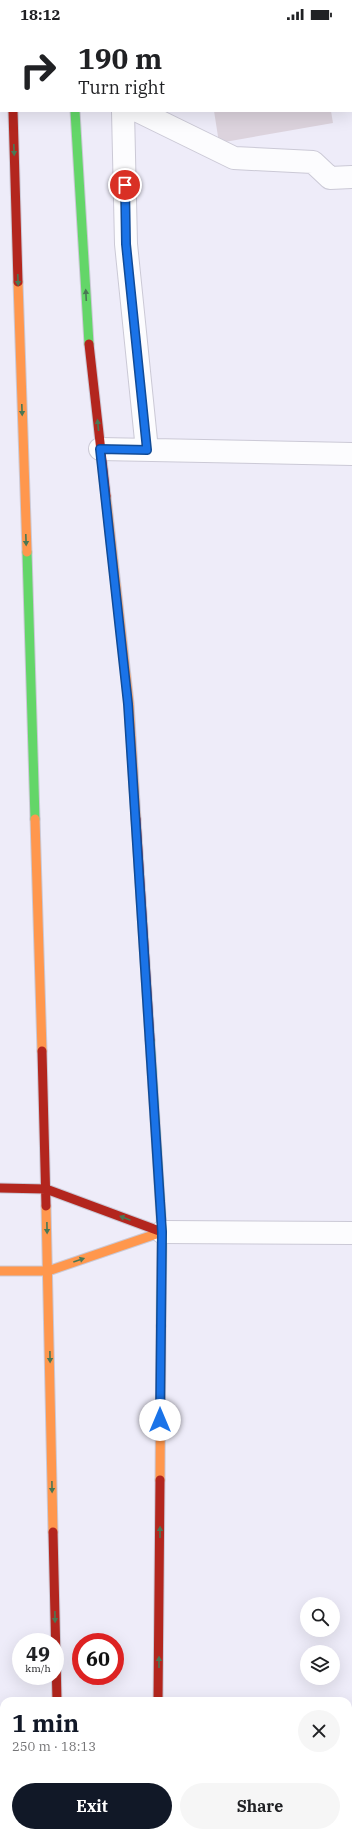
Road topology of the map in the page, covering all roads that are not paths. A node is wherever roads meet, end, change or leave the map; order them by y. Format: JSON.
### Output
{"nodes":[{"id":1,"x":13,"y":112,"type":"edge"},
{"id":2,"x":75,"y":112,"type":"edge"},
{"id":3,"x":123,"y":112,"type":"edge"},
{"id":4,"x":140,"y":112,"type":"edge"},
{"id":5,"x":352,"y":177,"type":"edge"},
{"id":6,"x":100,"y":449,"type":"junction"},
{"id":7,"x":147,"y":450,"type":"junction"},
{"id":8,"x":352,"y":454,"type":"edge"},
{"id":9,"x":0,"y":1188,"type":"edge"},
{"id":10,"x":46,"y":1188,"type":"junction"},
{"id":11,"x":162,"y":1232,"type":"junction"},
{"id":12,"x":352,"y":1232,"type":"edge"},
{"id":13,"x":0,"y":1271,"type":"edge"},
{"id":14,"x":48,"y":1271,"type":"junction"},
{"id":15,"x":57,"y":1697,"type":"edge"},
{"id":16,"x":158,"y":1697,"type":"edge"}],
"edges":[{"from":1,"to":10,"type":"main road","one_way":true},
{"from":6,"to":2,"type":"main road","one_way":true},
{"from":3,"to":7,"type":"street"},
{"from":4,"to":5,"type":"street"},
{"from":6,"to":7,"type":"street"},
{"from":6,"to":11,"type":"main road"},
{"from":7,"to":8,"type":"street"},
{"from":9,"to":10,"type":"main road"},
{"from":11,"to":10,"type":"main road","one_way":true},
{"from":10,"to":14,"type":"main road","one_way":true},
{"from":11,"to":12,"type":"street"},
{"from":14,"to":11,"type":"main road","one_way":true},
{"from":16,"to":11,"type":"main road","one_way":true},
{"from":13,"to":14,"type":"main road"},
{"from":14,"to":15,"type":"main road","one_way":true}]}
